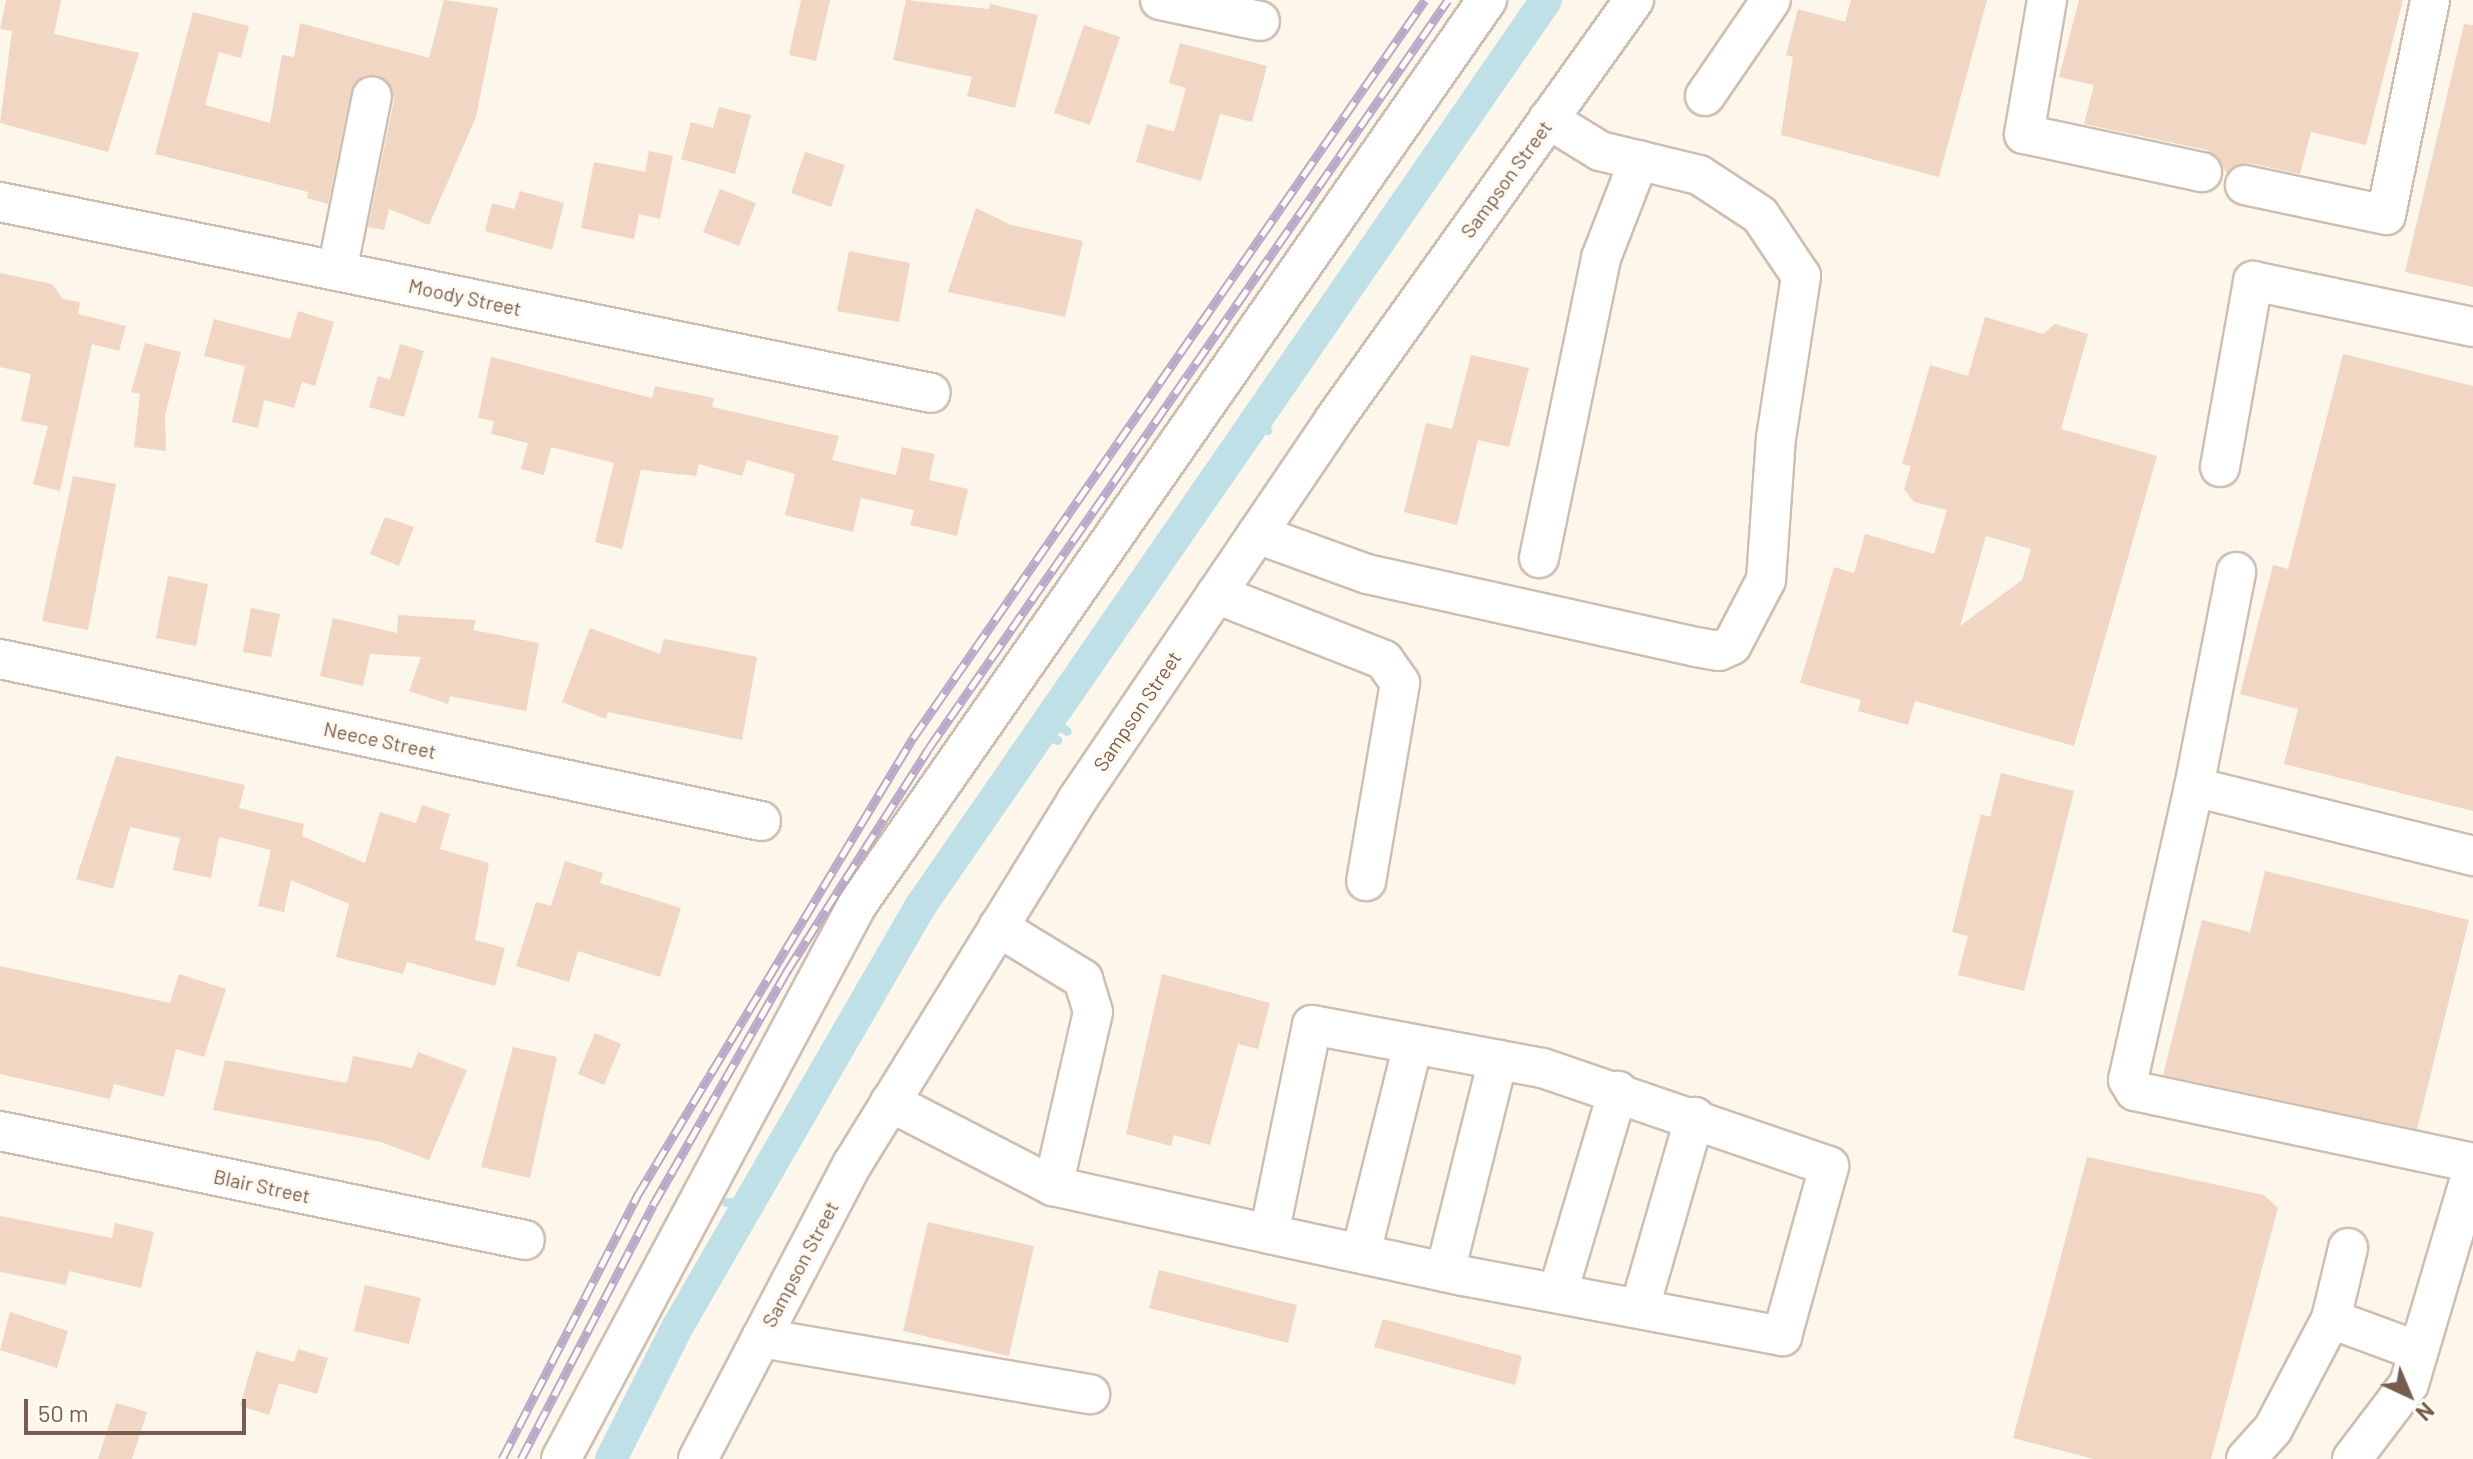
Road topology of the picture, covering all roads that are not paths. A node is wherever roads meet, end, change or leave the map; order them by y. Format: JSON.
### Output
{"nodes":[{"id":1,"x":1160,"y":0,"type":"edge"},
{"id":2,"x":1487,"y":0,"type":"edge"},
{"id":3,"x":1634,"y":0,"type":"edge"},
{"id":4,"x":1771,"y":0,"type":"edge"},
{"id":5,"x":2047,"y":0,"type":"edge"},
{"id":6,"x":2430,"y":0,"type":"edge"},
{"id":7,"x":1220,"y":6,"type":"edge"},
{"id":8,"x":1260,"y":21,"type":"dead end"},
{"id":9,"x":372,"y":96,"type":"dead end"},
{"id":10,"x":1705,"y":96,"type":"dead end"},
{"id":11,"x":1548,"y":119,"type":"junction"},
{"id":12,"x":1639,"y":160,"type":"junction"},
{"id":13,"x":2202,"y":172,"type":"dead end"},
{"id":14,"x":2245,"y":185,"type":"dead end"},
{"id":15,"x":0,"y":202,"type":"edge"},
{"id":16,"x":337,"y":271,"type":"junction"},
{"id":17,"x":2473,"y":327,"type":"edge"},
{"id":18,"x":931,"y":393,"type":"dead end"},
{"id":19,"x":2220,"y":467,"type":"dead end"},
{"id":20,"x":1257,"y":534,"type":"junction"},
{"id":21,"x":1539,"y":558,"type":"dead end"},
{"id":22,"x":2236,"y":572,"type":"dead end"},
{"id":23,"x":1216,"y":594,"type":"junction"},
{"id":24,"x":0,"y":659,"type":"edge"},
{"id":25,"x":2194,"y":787,"type":"junction"},
{"id":26,"x":761,"y":821,"type":"dead end"},
{"id":27,"x":2473,"y":856,"type":"edge"},
{"id":28,"x":1366,"y":881,"type":"dead end"},
{"id":29,"x":998,"y":927,"type":"junction"},
{"id":30,"x":1413,"y":1044,"type":"junction"},
{"id":31,"x":1498,"y":1060,"type":"junction"},
{"id":32,"x":1618,"y":1091,"type":"junction"},
{"id":33,"x":890,"y":1102,"type":"junction"},
{"id":34,"x":1695,"y":1117,"type":"junction"},
{"id":35,"x":0,"y":1131,"type":"edge"},
{"id":36,"x":2471,"y":1184,"type":"edge"},
{"id":37,"x":1053,"y":1186,"type":"junction"},
{"id":38,"x":1269,"y":1234,"type":"junction"},
{"id":39,"x":525,"y":1240,"type":"dead end"},
{"id":40,"x":2348,"y":1248,"type":"dead end"},
{"id":41,"x":1361,"y":1253,"type":"junction"},
{"id":42,"x":1445,"y":1272,"type":"junction"},
{"id":43,"x":1558,"y":1292,"type":"junction"},
{"id":44,"x":1640,"y":1307,"type":"junction"},
{"id":45,"x":2331,"y":1319,"type":"junction"},
{"id":46,"x":761,"y":1338,"type":"junction"},
{"id":47,"x":2418,"y":1351,"type":"junction"},
{"id":48,"x":1090,"y":1394,"type":"dead end"},
{"id":49,"x":561,"y":1459,"type":"edge"},
{"id":50,"x":698,"y":1459,"type":"edge"},
{"id":51,"x":2246,"y":1459,"type":"edge"},
{"id":52,"x":2352,"y":1459,"type":"edge"}],
"edges":[{"from":1,"to":7,"type":"street"},
{"from":2,"to":49,"type":"street"},
{"from":3,"to":11,"type":"street","name":"Sampson Street"},
{"from":4,"to":10,"type":"street"},
{"from":5,"to":13,"type":"street"},
{"from":6,"to":14,"type":"street"},
{"from":7,"to":8,"type":"street"},
{"from":9,"to":16,"type":"street"},
{"from":11,"to":12,"type":"street"},
{"from":11,"to":20,"type":"street","name":"Sampson Street"},
{"from":12,"to":20,"type":"street"},
{"from":12,"to":21,"type":"street"},
{"from":15,"to":16,"type":"street","name":"Moody Street"},
{"from":16,"to":18,"type":"street","name":"Moody Street"},
{"from":17,"to":19,"type":"street"},
{"from":20,"to":23,"type":"street","name":"Sampson Street"},
{"from":22,"to":25,"type":"street"},
{"from":23,"to":28,"type":"street"},
{"from":23,"to":29,"type":"street","name":"Sampson Street"},
{"from":24,"to":26,"type":"street","name":"Neece Street"},
{"from":25,"to":27,"type":"street"},
{"from":25,"to":36,"type":"street"},
{"from":29,"to":33,"type":"street","name":"Sampson Street"},
{"from":29,"to":37,"type":"street"},
{"from":30,"to":31,"type":"street"},
{"from":30,"to":38,"type":"street"},
{"from":30,"to":41,"type":"street"},
{"from":31,"to":32,"type":"street"},
{"from":31,"to":42,"type":"street"},
{"from":32,"to":34,"type":"street"},
{"from":32,"to":43,"type":"street"},
{"from":33,"to":37,"type":"street"},
{"from":33,"to":46,"type":"street","name":"Sampson Street"},
{"from":34,"to":44,"type":"street"},
{"from":34,"to":44,"type":"street"},
{"from":35,"to":39,"type":"street","name":"Blair Street"},
{"from":36,"to":47,"type":"street"},
{"from":37,"to":38,"type":"street"},
{"from":38,"to":41,"type":"street"},
{"from":40,"to":45,"type":"street"},
{"from":41,"to":42,"type":"street"},
{"from":42,"to":43,"type":"street"},
{"from":43,"to":44,"type":"street"},
{"from":45,"to":47,"type":"street"},
{"from":45,"to":51,"type":"street"},
{"from":46,"to":48,"type":"street"},
{"from":46,"to":50,"type":"street","name":"Sampson Street"},
{"from":47,"to":52,"type":"street"}]}
